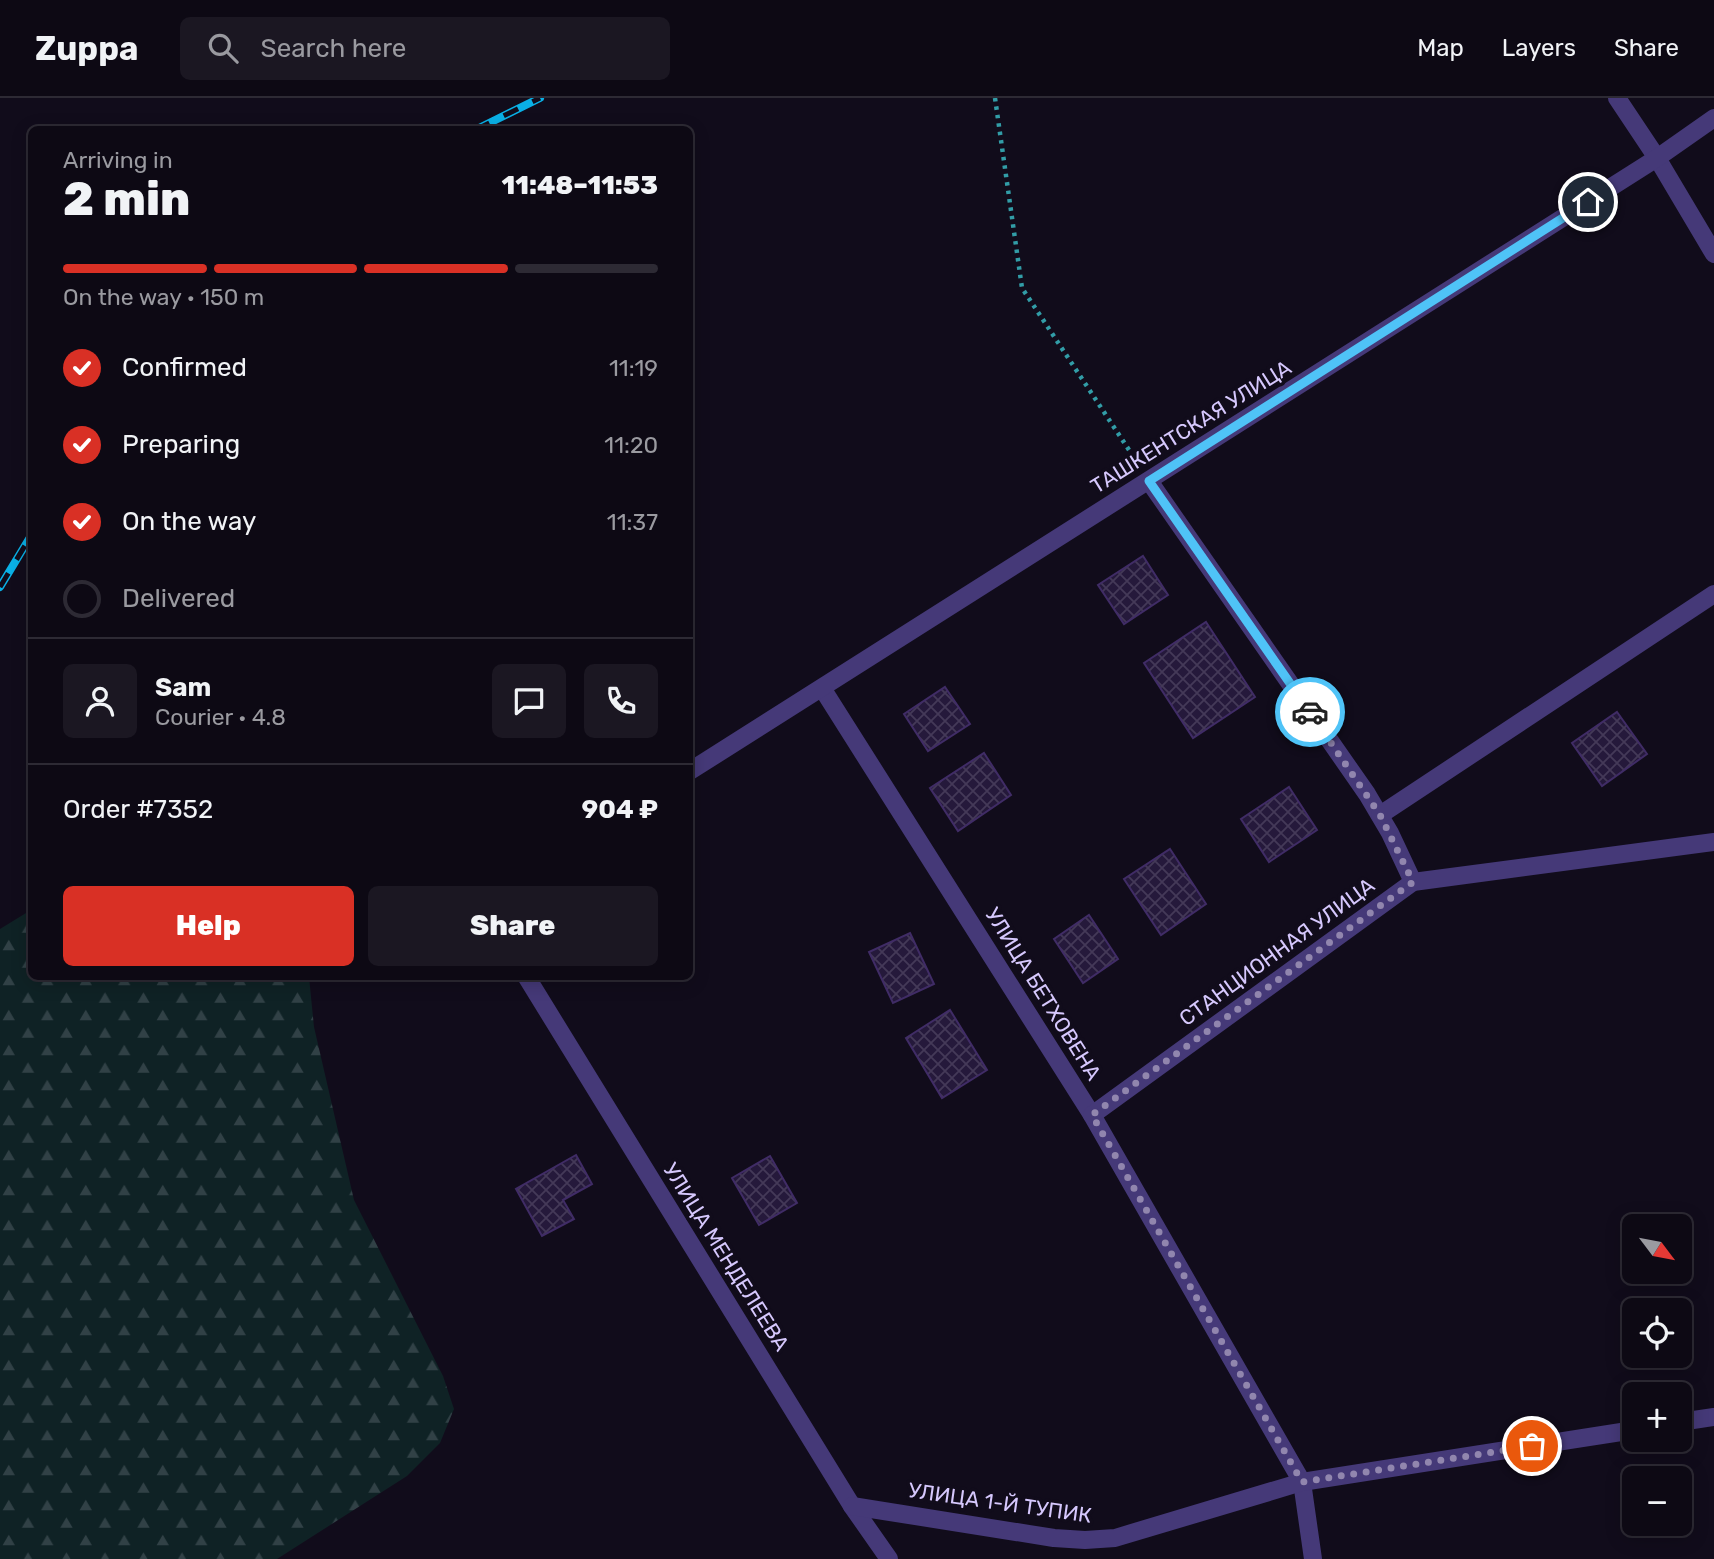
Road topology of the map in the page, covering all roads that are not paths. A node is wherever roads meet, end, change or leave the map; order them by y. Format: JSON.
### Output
{"nodes":[{"id":1,"x":1617,"y":98,"type":"edge"},
{"id":2,"x":1714,"y":118,"type":"edge"},
{"id":3,"x":1657,"y":158,"type":"junction"},
{"id":4,"x":1714,"y":254,"type":"edge"},
{"id":5,"x":1149,"y":481,"type":"junction"},
{"id":6,"x":1714,"y":594,"type":"edge"},
{"id":7,"x":821,"y":688,"type":"junction"},
{"id":8,"x":693,"y":769,"type":"edge"},
{"id":9,"x":1380,"y":815,"type":"junction"},
{"id":10,"x":1714,"y":842,"type":"edge"},
{"id":11,"x":1413,"y":882,"type":"junction"},
{"id":12,"x":528,"y":980,"type":"edge"},
{"id":13,"x":1092,"y":1115,"type":"junction"},
{"id":14,"x":1714,"y":1417,"type":"edge"},
{"id":15,"x":1692,"y":1420,"type":"edge"},
{"id":16,"x":1622,"y":1432,"type":"edge"},
{"id":17,"x":1302,"y":1482,"type":"junction"},
{"id":18,"x":852,"y":1506,"type":"junction"},
{"id":19,"x":889,"y":1559,"type":"edge"},
{"id":20,"x":1313,"y":1559,"type":"edge"}],
"edges":[{"from":1,"to":3,"type":"street"},
{"from":2,"to":3,"type":"street","name":"ТАШКЕНТСКАЯ УЛИЦА"},
{"from":3,"to":4,"type":"street"},
{"from":3,"to":5,"type":"street","name":"ТАШКЕНТСКАЯ УЛИЦА"},
{"from":5,"to":7,"type":"street","name":"ТАШКЕНТСКАЯ УЛИЦА"},
{"from":5,"to":9,"type":"street"},
{"from":6,"to":9,"type":"street"},
{"from":7,"to":8,"type":"street","name":"ТАШКЕНТСКАЯ УЛИЦА"},
{"from":7,"to":13,"type":"street","name":"УЛИЦА БЕТХОВЕНА"},
{"from":9,"to":11,"type":"street"},
{"from":10,"to":11,"type":"street","name":"СТАНЦИОННАЯ УЛИЦА"},
{"from":11,"to":13,"type":"street","name":"СТАНЦИОННАЯ УЛИЦА"},
{"from":12,"to":18,"type":"street","name":"УЛИЦА МЕНДЕЛЕЕВА"},
{"from":13,"to":17,"type":"street","name":"УЛИЦА БЕТХОВЕНА"},
{"from":14,"to":15,"type":"street"},
{"from":16,"to":17,"type":"street","name":"УЛИЦА 1-Й ТУПИК"},
{"from":17,"to":18,"type":"street","name":"УЛИЦА 1-Й ТУПИК"},
{"from":17,"to":20,"type":"street","name":"УЛИЦА БЕТХОВЕНА"},
{"from":18,"to":19,"type":"street","name":"УЛИЦА МЕНДЕЛЕЕВА"}]}
